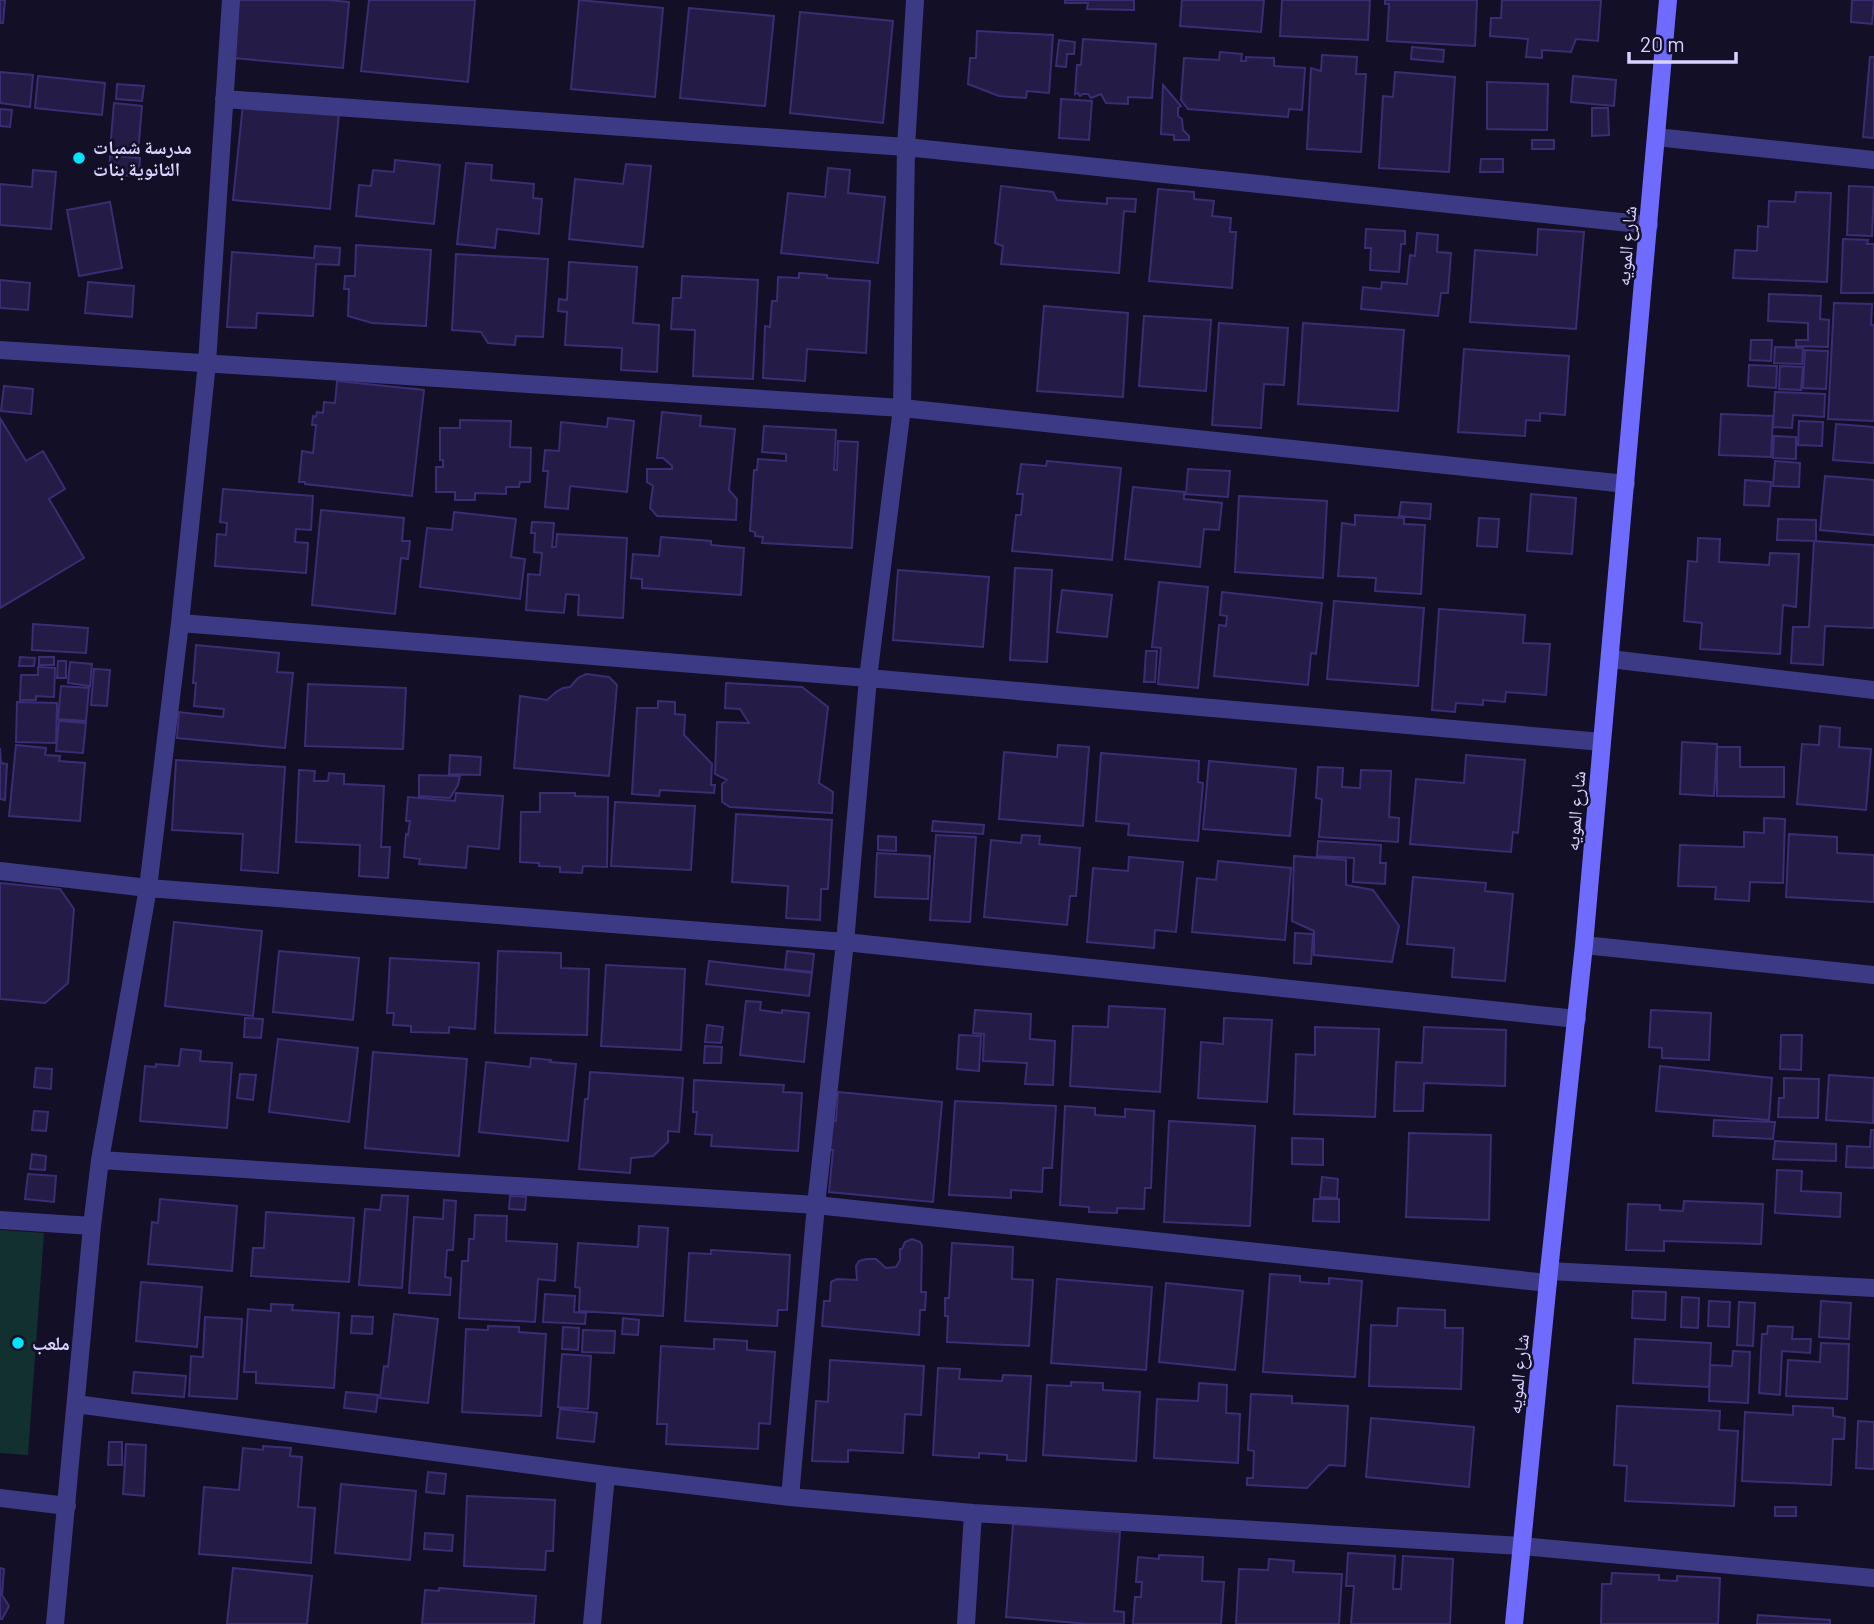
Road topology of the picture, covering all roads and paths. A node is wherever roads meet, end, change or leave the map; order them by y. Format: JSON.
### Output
{"nodes":[{"id":1,"x":231,"y":0,"type":"edge"},
{"id":2,"x":915,"y":0,"type":"edge"},
{"id":3,"x":1668,"y":0,"type":"edge"},
{"id":4,"x":224,"y":99,"type":"junction"},
{"id":5,"x":1656,"y":137,"type":"junction"},
{"id":6,"x":906,"y":147,"type":"junction"},
{"id":7,"x":1874,"y":160,"type":"edge"},
{"id":8,"x":1649,"y":225,"type":"junction"},
{"id":9,"x":0,"y":350,"type":"edge"},
{"id":10,"x":206,"y":363,"type":"junction"},
{"id":11,"x":902,"y":408,"type":"junction"},
{"id":12,"x":1626,"y":484,"type":"junction"},
{"id":13,"x":180,"y":623,"type":"junction"},
{"id":14,"x":1610,"y":659,"type":"junction"},
{"id":15,"x":868,"y":678,"type":"junction"},
{"id":16,"x":1874,"y":690,"type":"edge"},
{"id":17,"x":1602,"y":742,"type":"junction"},
{"id":18,"x":0,"y":871,"type":"edge"},
{"id":19,"x":148,"y":888,"type":"junction"},
{"id":20,"x":845,"y":942,"type":"junction"},
{"id":21,"x":1584,"y":945,"type":"junction"},
{"id":22,"x":1874,"y":975,"type":"edge"},
{"id":23,"x":1577,"y":1019,"type":"junction"},
{"id":24,"x":100,"y":1160,"type":"junction"},
{"id":25,"x":816,"y":1205,"type":"junction"},
{"id":26,"x":0,"y":1220,"type":"edge"},
{"id":27,"x":92,"y":1226,"type":"junction"},
{"id":28,"x":1548,"y":1277,"type":"junction"},
{"id":29,"x":1874,"y":1287,"type":"edge"},
{"id":30,"x":76,"y":1404,"type":"junction"},
{"id":31,"x":606,"y":1475,"type":"junction"},
{"id":32,"x":790,"y":1497,"type":"junction"},
{"id":33,"x":0,"y":1498,"type":"edge"},
{"id":34,"x":67,"y":1506,"type":"junction"},
{"id":35,"x":973,"y":1513,"type":"junction"},
{"id":36,"x":1521,"y":1546,"type":"junction"},
{"id":37,"x":1874,"y":1578,"type":"edge"},
{"id":38,"x":55,"y":1624,"type":"edge"},
{"id":39,"x":592,"y":1624,"type":"edge"},
{"id":40,"x":966,"y":1624,"type":"edge"},
{"id":41,"x":1514,"y":1624,"type":"edge"}],
"edges":[{"from":1,"to":4,"type":"street"},
{"from":2,"to":6,"type":"street"},
{"from":3,"to":5,"type":"street","name":"شارع المويه"},
{"from":4,"to":6,"type":"street"},
{"from":4,"to":10,"type":"street"},
{"from":5,"to":7,"type":"street"},
{"from":5,"to":8,"type":"street","name":"شارع المويه"},
{"from":6,"to":8,"type":"street"},
{"from":6,"to":11,"type":"street"},
{"from":8,"to":12,"type":"street","name":"شارع المويه"},
{"from":9,"to":10,"type":"street"},
{"from":10,"to":11,"type":"street"},
{"from":10,"to":13,"type":"street"},
{"from":11,"to":12,"type":"street"},
{"from":11,"to":15,"type":"street"},
{"from":12,"to":14,"type":"street","name":"شارع المويه"},
{"from":13,"to":15,"type":"street"},
{"from":13,"to":19,"type":"street"},
{"from":14,"to":16,"type":"street"},
{"from":14,"to":17,"type":"street","name":"شارع المويه"},
{"from":15,"to":17,"type":"street"},
{"from":15,"to":20,"type":"street"},
{"from":17,"to":21,"type":"street","name":"شارع المويه"},
{"from":18,"to":19,"type":"street"},
{"from":19,"to":20,"type":"street"},
{"from":19,"to":24,"type":"street"},
{"from":20,"to":23,"type":"street"},
{"from":20,"to":25,"type":"street"},
{"from":21,"to":22,"type":"street"},
{"from":21,"to":23,"type":"street","name":"شارع المويه"},
{"from":23,"to":28,"type":"street","name":"شارع المويه"},
{"from":24,"to":25,"type":"street"},
{"from":24,"to":27,"type":"street"},
{"from":25,"to":28,"type":"street"},
{"from":25,"to":32,"type":"street"},
{"from":26,"to":27,"type":"street"},
{"from":27,"to":30,"type":"street"},
{"from":28,"to":29,"type":"street"},
{"from":28,"to":36,"type":"street","name":"شارع المويه"},
{"from":30,"to":31,"type":"street"},
{"from":30,"to":34,"type":"street"},
{"from":31,"to":32,"type":"street"},
{"from":31,"to":39,"type":"street"},
{"from":32,"to":35,"type":"street"},
{"from":33,"to":34,"type":"street"},
{"from":34,"to":38,"type":"street"},
{"from":35,"to":36,"type":"street"},
{"from":35,"to":40,"type":"street"},
{"from":36,"to":37,"type":"street"},
{"from":36,"to":41,"type":"street","name":"شارع المويه"}]}
